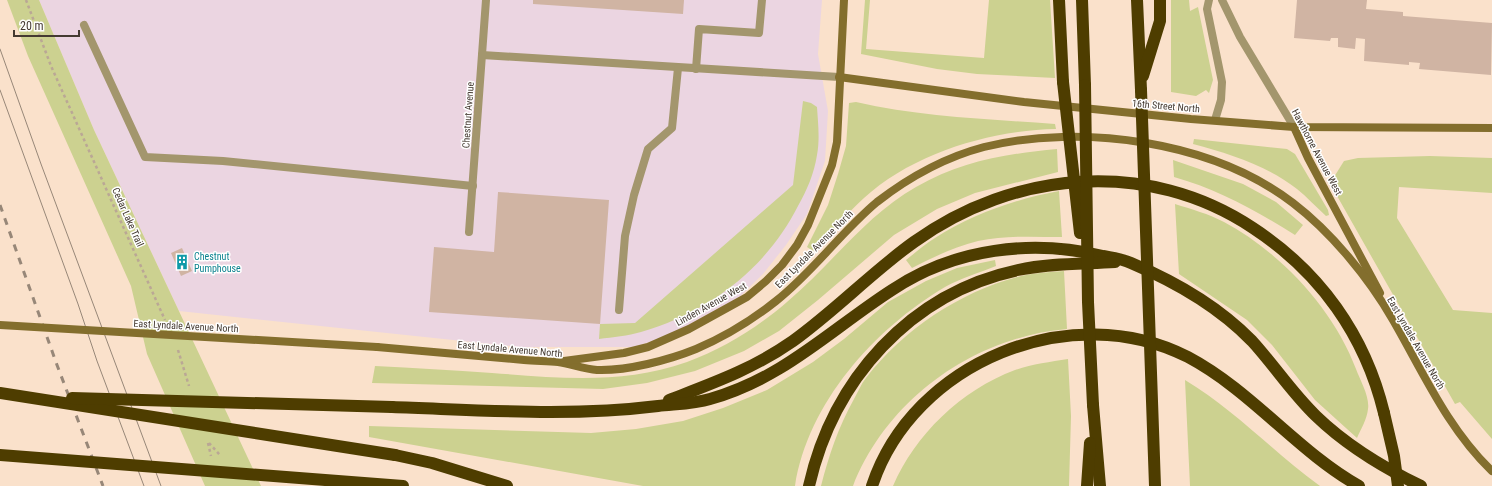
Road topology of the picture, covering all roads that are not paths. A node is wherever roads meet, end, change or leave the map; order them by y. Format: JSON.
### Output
{"nodes":[{"id":1,"x":486,"y":0,"type":"edge"},
{"id":2,"x":762,"y":0,"type":"edge"},
{"id":3,"x":844,"y":0,"type":"edge"},
{"id":4,"x":1059,"y":0,"type":"edge"},
{"id":5,"x":1082,"y":0,"type":"edge"},
{"id":6,"x":1137,"y":0,"type":"edge"},
{"id":7,"x":1160,"y":0,"type":"edge"},
{"id":8,"x":1209,"y":0,"type":"edge"},
{"id":9,"x":1222,"y":0,"type":"edge"},
{"id":10,"x":84,"y":25,"type":"dead end"},
{"id":11,"x":482,"y":56,"type":"junction"},
{"id":12,"x":678,"y":68,"type":"junction"},
{"id":13,"x":696,"y":69,"type":"junction"},
{"id":14,"x":839,"y":77,"type":"junction"},
{"id":15,"x":1141,"y":87,"type":"junction"},
{"id":16,"x":1215,"y":120,"type":"junction"},
{"id":17,"x":1294,"y":127,"type":"junction"},
{"id":18,"x":1492,"y":128,"type":"edge"},
{"id":19,"x":473,"y":186,"type":"junction"},
{"id":20,"x":469,"y":232,"type":"dead end"},
{"id":21,"x":1128,"y":262,"type":"junction"},
{"id":22,"x":1088,"y":302,"type":"junction"},
{"id":23,"x":619,"y":310,"type":"dead end"},
{"id":24,"x":1391,"y":315,"type":"junction"},
{"id":25,"x":0,"y":325,"type":"edge"},
{"id":26,"x":557,"y":362,"type":"junction"},
{"id":27,"x":0,"y":394,"type":"edge"},
{"id":28,"x":1093,"y":405,"type":"junction"},
{"id":29,"x":653,"y":406,"type":"junction"},
{"id":30,"x":0,"y":455,"type":"edge"},
{"id":31,"x":1492,"y":471,"type":"edge"},
{"id":32,"x":873,"y":482,"type":"edge"},
{"id":33,"x":403,"y":486,"type":"edge"},
{"id":34,"x":507,"y":486,"type":"edge"},
{"id":35,"x":809,"y":486,"type":"edge"},
{"id":36,"x":1087,"y":486,"type":"edge"},
{"id":37,"x":1100,"y":486,"type":"edge"},
{"id":38,"x":1156,"y":486,"type":"edge"},
{"id":39,"x":1359,"y":486,"type":"edge"},
{"id":40,"x":1398,"y":486,"type":"edge"},
{"id":41,"x":1421,"y":486,"type":"edge"}],
"edges":[{"from":1,"to":11,"type":"street","name":"Chestnut Avenue"},
{"from":2,"to":13,"type":"street"},
{"from":3,"to":14,"type":"main road","name":"Linden Avenue West"},
{"from":4,"to":22,"type":"highway","bridge":true},
{"from":5,"to":22,"type":"highway","bridge":true},
{"from":6,"to":15,"type":"highway"},
{"from":7,"to":15,"type":"highway"},
{"from":8,"to":16,"type":"street"},
{"from":9,"to":17,"type":"street","name":"Hawthorne Avenue West"},
{"from":10,"to":19,"type":"street"},
{"from":11,"to":12,"type":"street"},
{"from":11,"to":19,"type":"street","name":"Chestnut Avenue"},
{"from":12,"to":13,"type":"street"},
{"from":12,"to":23,"type":"street"},
{"from":13,"to":14,"type":"street"},
{"from":14,"to":16,"type":"main road","name":"16th Street North"},
{"from":14,"to":26,"type":"main road","name":"Linden Avenue West"},
{"from":15,"to":38,"type":"highway","bridge":true},
{"from":16,"to":17,"type":"main road","name":"16th Street North"},
{"from":17,"to":18,"type":"main road","name":"16th Street North"},
{"from":17,"to":24,"type":"main road","name":"Hawthorne Avenue West"},
{"from":19,"to":20,"type":"street","name":"Chestnut Avenue"},
{"from":21,"to":29,"type":"highway"},
{"from":21,"to":35,"type":"highway"},
{"from":21,"to":41,"type":"highway"},
{"from":22,"to":28,"type":"highway","bridge":true},
{"from":24,"to":26,"type":"main road","name":"East Lyndale Avenue North"},
{"from":24,"to":31,"type":"main road","name":"East Lyndale Avenue North"},
{"from":25,"to":26,"type":"main road","name":"East Lyndale Avenue North","bridge":true},
{"from":27,"to":29,"type":"highway","bridge":true},
{"from":27,"to":34,"type":"highway","bridge":true},
{"from":28,"to":36,"type":"highway"},
{"from":28,"to":37,"type":"highway"},
{"from":29,"to":40,"type":"highway","bridge":true},
{"from":30,"to":33,"type":"highway","bridge":true},
{"from":32,"to":39,"type":"highway"}]}
